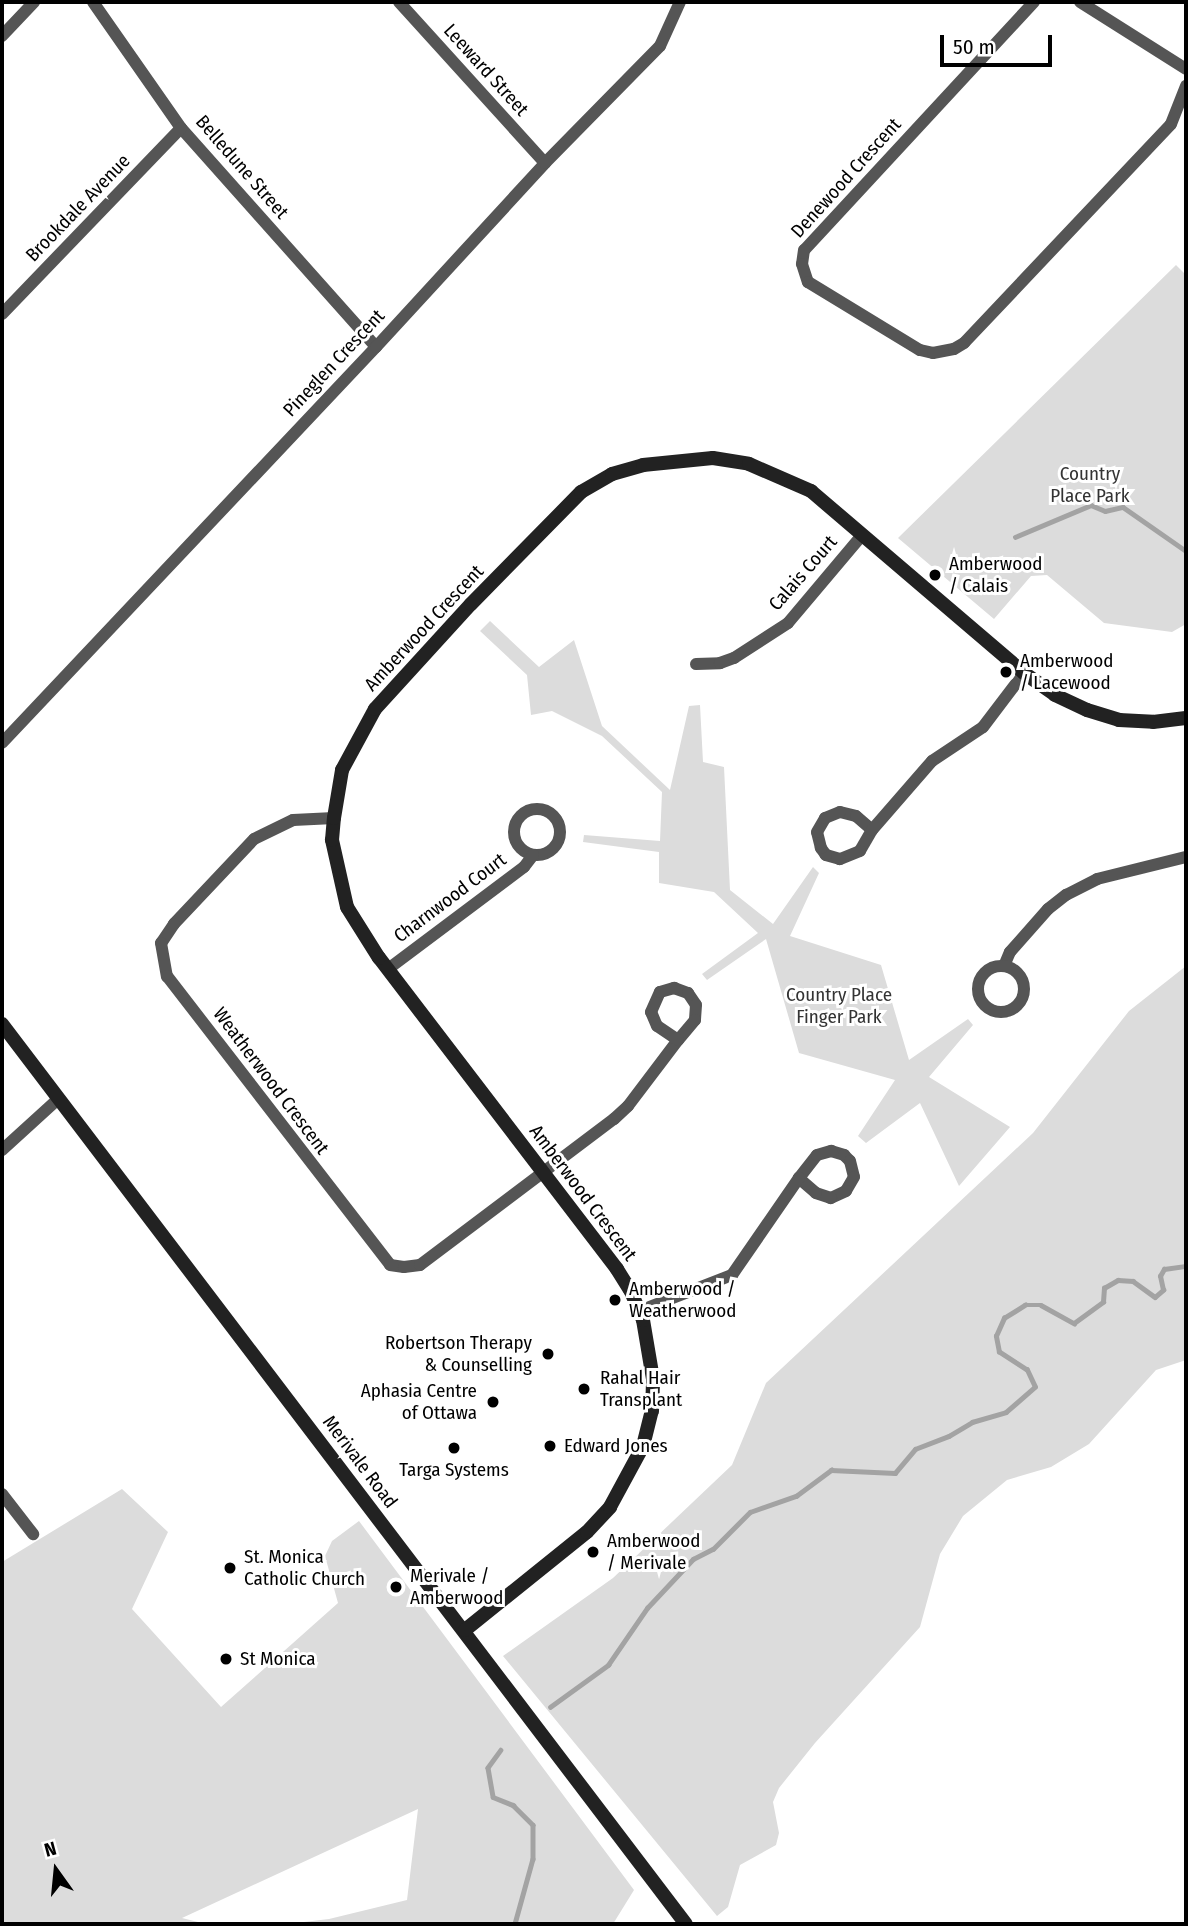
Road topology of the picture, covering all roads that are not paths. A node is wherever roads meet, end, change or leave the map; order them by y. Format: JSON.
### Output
{"nodes":[{"id":1,"x":34,"y":2,"type":"edge"},
{"id":2,"x":93,"y":2,"type":"edge"},
{"id":3,"x":399,"y":2,"type":"edge"},
{"id":4,"x":680,"y":2,"type":"edge"},
{"id":5,"x":1034,"y":2,"type":"edge"},
{"id":6,"x":1081,"y":2,"type":"edge"},
{"id":7,"x":2,"y":36,"type":"edge"},
{"id":8,"x":1186,"y":69,"type":"edge"},
{"id":9,"x":1186,"y":86,"type":"edge"},
{"id":10,"x":181,"y":128,"type":"junction"},
{"id":11,"x":545,"y":163,"type":"junction"},
{"id":12,"x":2,"y":314,"type":"edge"},
{"id":13,"x":376,"y":347,"type":"junction"},
{"id":14,"x":862,"y":535,"type":"junction"},
{"id":15,"x":696,"y":664,"type":"dead end"},
{"id":16,"x":1024,"y":673,"type":"junction"},
{"id":17,"x":1186,"y":718,"type":"edge"},
{"id":18,"x":2,"y":743,"type":"edge"},
{"id":19,"x":334,"y":818,"type":"junction"},
{"id":20,"x":872,"y":831,"type":"junction"},
{"id":21,"x":533,"y":855,"type":"dead end"},
{"id":22,"x":1186,"y":857,"type":"edge"},
{"id":23,"x":1004,"y":966,"type":"dead end"},
{"id":24,"x":388,"y":969,"type":"junction"},
{"id":25,"x":2,"y":1024,"type":"edge"},
{"id":26,"x":678,"y":1040,"type":"dead end"},
{"id":27,"x":58,"y":1099,"type":"junction"},
{"id":28,"x":2,"y":1150,"type":"edge"},
{"id":29,"x":544,"y":1171,"type":"junction"},
{"id":30,"x":799,"y":1178,"type":"junction"},
{"id":31,"x":639,"y":1311,"type":"junction"},
{"id":32,"x":2,"y":1494,"type":"edge"},
{"id":33,"x":33,"y":1534,"type":"dead end"},
{"id":34,"x":465,"y":1630,"type":"junction"},
{"id":35,"x":686,"y":1924,"type":"edge"}],
"edges":[{"from":1,"to":7,"type":"street"},
{"from":2,"to":10,"type":"street","name":"Belledune Street"},
{"from":3,"to":11,"type":"street","name":"Leeward Street"},
{"from":4,"to":11,"type":"street","name":"Pineglen Crescent"},
{"from":5,"to":9,"type":"street","name":"Denewood Crescent"},
{"from":6,"to":8,"type":"street"},
{"from":10,"to":12,"type":"street","name":"Brookdale Avenue"},
{"from":10,"to":13,"type":"street","name":"Belledune Street"},
{"from":11,"to":13,"type":"street","name":"Pineglen Crescent"},
{"from":13,"to":18,"type":"street","name":"Pineglen Crescent"},
{"from":14,"to":15,"type":"street","name":"Calais Court"},
{"from":14,"to":16,"type":"street","name":"Amberwood Crescent"},
{"from":14,"to":19,"type":"street","name":"Amberwood Crescent"},
{"from":16,"to":17,"type":"street","name":"Amberwood Crescent"},
{"from":16,"to":20,"type":"street"},
{"from":19,"to":24,"type":"street","name":"Amberwood Crescent"},
{"from":19,"to":29,"type":"street","name":"Weatherwood Crescent"},
{"from":20,"to":20,"type":"street"},
{"from":21,"to":24,"type":"street","name":"Charnwood Court"},
{"from":22,"to":23,"type":"street"},
{"from":24,"to":29,"type":"street","name":"Amberwood Crescent"},
{"from":25,"to":27,"type":"street","name":"Merivale Road"},
{"from":26,"to":29,"type":"street"},
{"from":27,"to":28,"type":"street"},
{"from":27,"to":34,"type":"street","name":"Merivale Road"},
{"from":29,"to":31,"type":"street","name":"Amberwood Crescent"},
{"from":30,"to":30,"type":"street"},
{"from":30,"to":31,"type":"street"},
{"from":31,"to":34,"type":"street","name":"Amberwood Crescent"},
{"from":32,"to":33,"type":"street"},
{"from":34,"to":35,"type":"street","name":"Merivale Road"}]}
